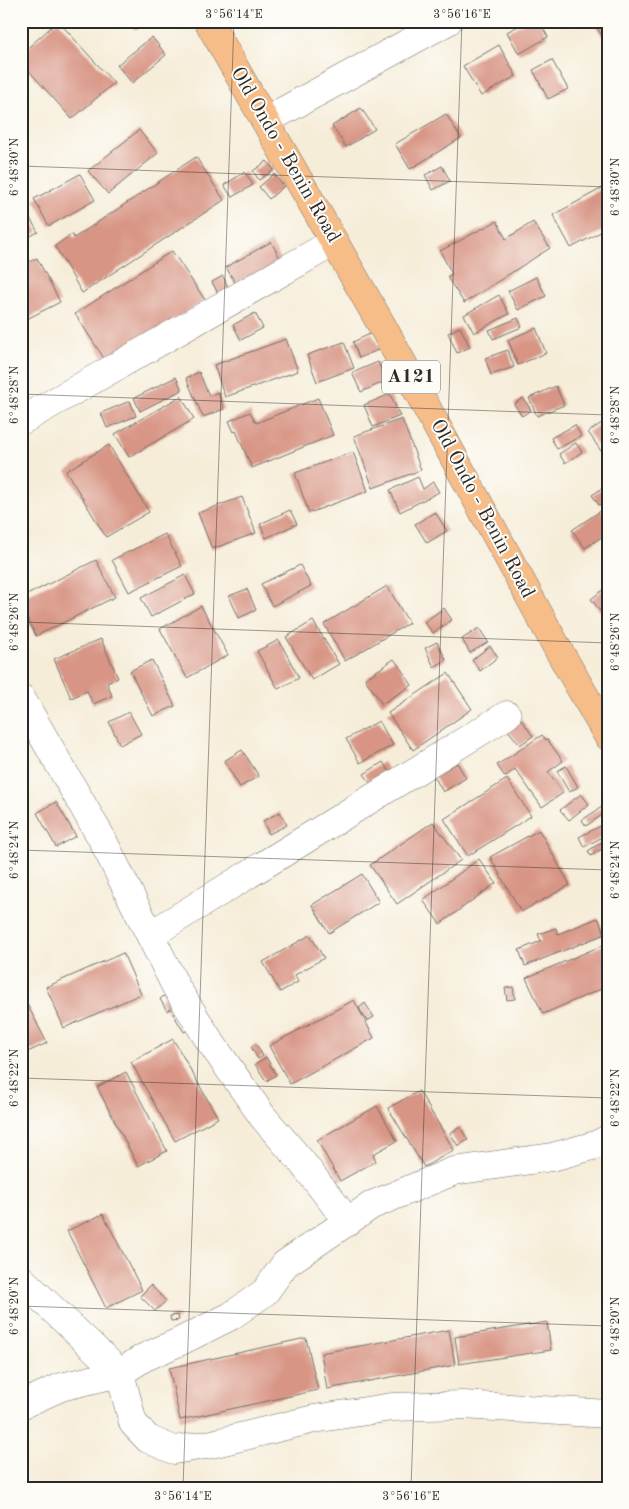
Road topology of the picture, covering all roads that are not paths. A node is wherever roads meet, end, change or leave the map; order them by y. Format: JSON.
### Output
{"nodes":[{"id":1,"x":208,"y":21,"type":"edge"},
{"id":2,"x":448,"y":21,"type":"edge"},
{"id":3,"x":265,"y":121,"type":"junction"},
{"id":4,"x":334,"y":242,"type":"junction"},
{"id":5,"x":21,"y":422,"type":"edge"},
{"id":6,"x":21,"y":698,"type":"edge"},
{"id":7,"x":507,"y":715,"type":"dead end"},
{"id":8,"x":608,"y":736,"type":"edge"},
{"id":9,"x":150,"y":935,"type":"junction"},
{"id":10,"x":608,"y":1139,"type":"edge"},
{"id":11,"x":348,"y":1222,"type":"junction"},
{"id":12,"x":21,"y":1279,"type":"edge"},
{"id":13,"x":120,"y":1373,"type":"junction"},
{"id":14,"x":21,"y":1405,"type":"edge"},
{"id":15,"x":608,"y":1414,"type":"edge"}],
"edges":[{"from":1,"to":3,"type":"main road","name":"Old Ondo - Benin Road","number":"A121"},
{"from":2,"to":3,"type":"street"},
{"from":3,"to":4,"type":"main road","name":"Old Ondo - Benin Road","number":"A121"},
{"from":4,"to":5,"type":"street"},
{"from":4,"to":8,"type":"main road","name":"Old Ondo - Benin Road","number":"A121"},
{"from":6,"to":9,"type":"street"},
{"from":7,"to":9,"type":"street"},
{"from":9,"to":11,"type":"street"},
{"from":10,"to":11,"type":"street"},
{"from":11,"to":13,"type":"street"},
{"from":12,"to":13,"type":"street"},
{"from":13,"to":14,"type":"street"},
{"from":13,"to":15,"type":"street"}]}
